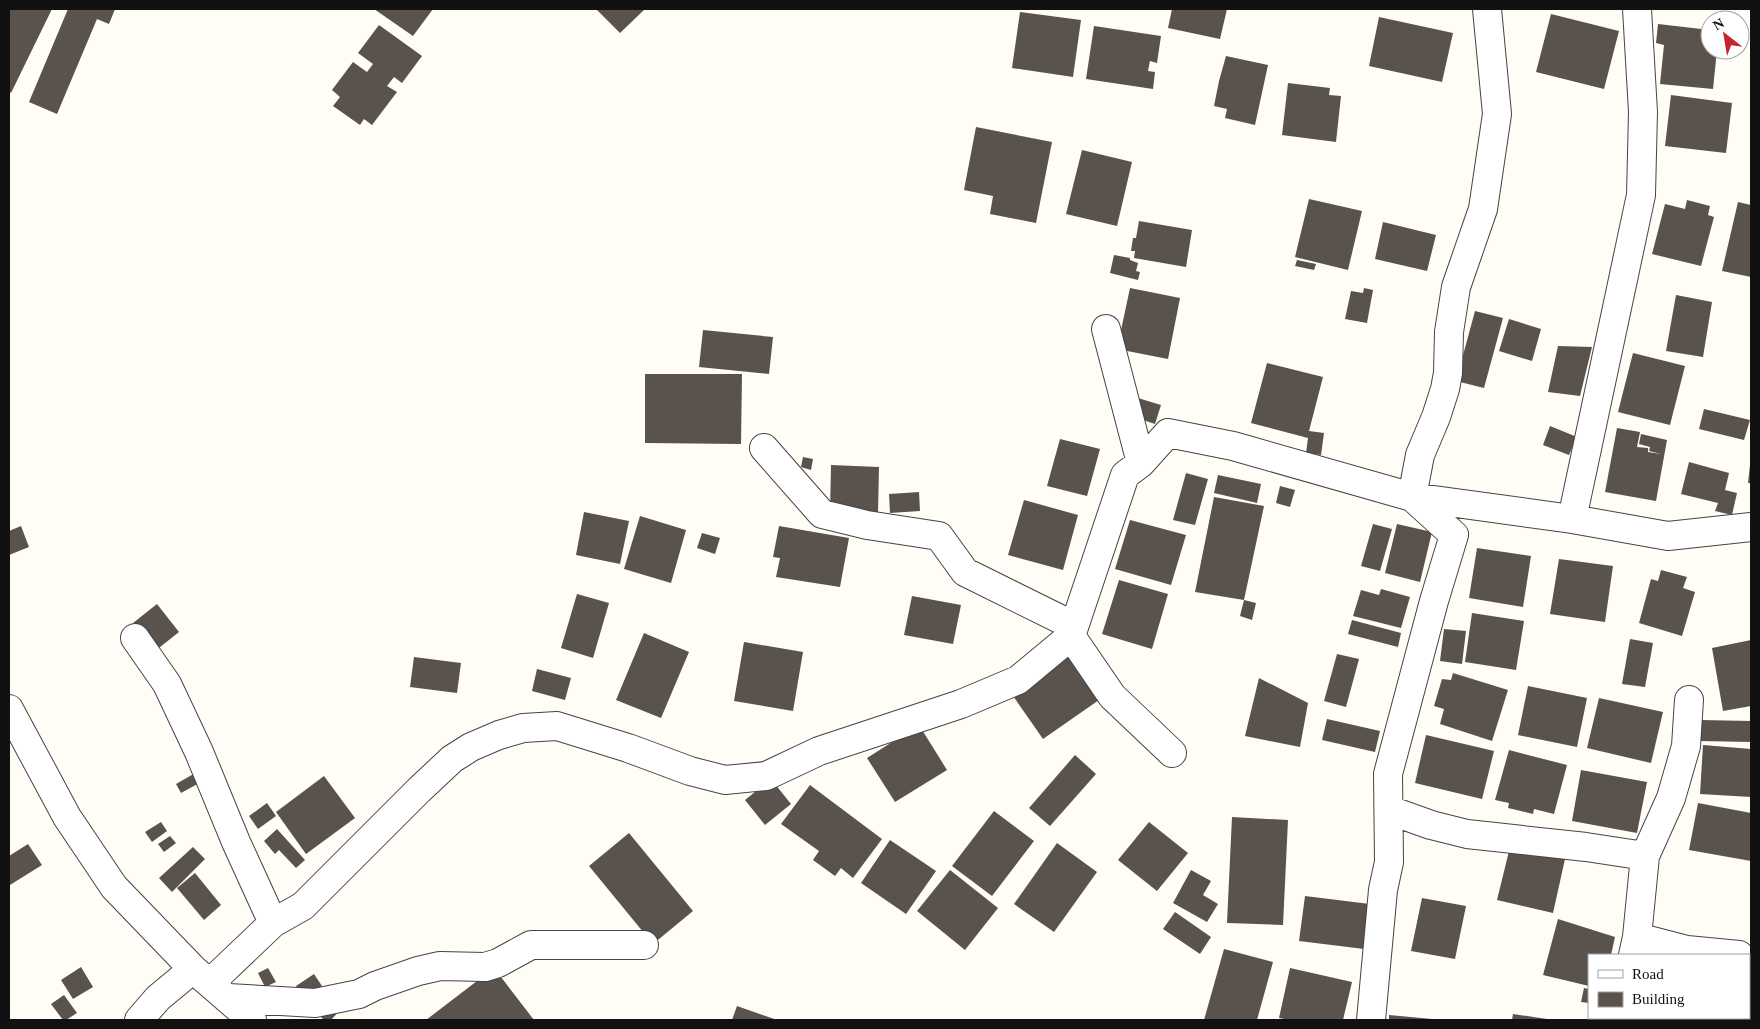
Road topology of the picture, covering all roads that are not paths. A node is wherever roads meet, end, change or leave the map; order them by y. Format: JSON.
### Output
{"nodes":[{"id":1,"x":1487,"y":9,"type":"edge"},
{"id":2,"x":1638,"y":9,"type":"edge"},
{"id":3,"x":1106,"y":329,"type":"dead end"},
{"id":4,"x":764,"y":448,"type":"dead end"},
{"id":5,"x":1141,"y":463,"type":"junction"},
{"id":6,"x":1412,"y":497,"type":"junction"},
{"id":7,"x":1572,"y":518,"type":"junction"},
{"id":8,"x":1751,"y":527,"type":"edge"},
{"id":9,"x":1073,"y":631,"type":"junction"},
{"id":10,"x":135,"y":638,"type":"dead end"},
{"id":11,"x":1689,"y":700,"type":"dead end"},
{"id":12,"x":9,"y":709,"type":"edge"},
{"id":13,"x":1172,"y":753,"type":"dead end"},
{"id":14,"x":1389,"y":810,"type":"junction"},
{"id":15,"x":1645,"y":856,"type":"junction"},
{"id":16,"x":273,"y":923,"type":"junction"},
{"id":17,"x":644,"y":945,"type":"dead end"},
{"id":18,"x":1635,"y":946,"type":"edge"},
{"id":19,"x":1729,"y":954,"type":"edge"},
{"id":20,"x":211,"y":983,"type":"junction"},
{"id":21,"x":139,"y":1020,"type":"edge"},
{"id":22,"x":252,"y":1020,"type":"edge"},
{"id":23,"x":1371,"y":1020,"type":"edge"}],
"edges":[{"from":1,"to":6,"type":"street"},
{"from":2,"to":7,"type":"street"},
{"from":3,"to":5,"type":"street"},
{"from":4,"to":9,"type":"street"},
{"from":5,"to":6,"type":"street"},
{"from":5,"to":9,"type":"street"},
{"from":6,"to":7,"type":"street"},
{"from":6,"to":14,"type":"street"},
{"from":7,"to":8,"type":"street"},
{"from":9,"to":13,"type":"street"},
{"from":9,"to":16,"type":"street"},
{"from":10,"to":16,"type":"street"},
{"from":11,"to":15,"type":"street"},
{"from":12,"to":20,"type":"street"},
{"from":14,"to":15,"type":"street"},
{"from":14,"to":23,"type":"street"},
{"from":15,"to":18,"type":"street"},
{"from":16,"to":20,"type":"street"},
{"from":17,"to":20,"type":"street"},
{"from":18,"to":19,"type":"street"},
{"from":20,"to":21,"type":"street"},
{"from":20,"to":22,"type":"street"}]}
